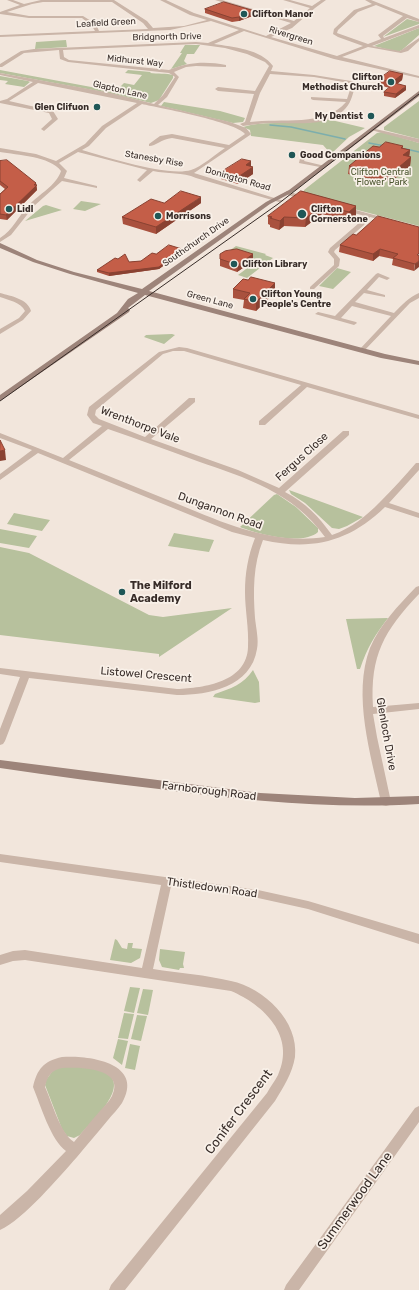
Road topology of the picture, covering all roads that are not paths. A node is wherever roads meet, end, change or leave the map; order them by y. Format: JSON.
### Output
{"nodes":[{"id":1,"x":9,"y":0,"type":"edge"},
{"id":2,"x":79,"y":0,"type":"edge"},
{"id":3,"x":162,"y":0,"type":"edge"},
{"id":4,"x":217,"y":0,"type":"edge"},
{"id":5,"x":285,"y":0,"type":"edge"},
{"id":6,"x":324,"y":0,"type":"edge"},
{"id":7,"x":367,"y":0,"type":"edge"},
{"id":8,"x":376,"y":4,"type":"junction"},
{"id":9,"x":24,"y":5,"type":"junction"},
{"id":10,"x":312,"y":7,"type":"junction"},
{"id":11,"x":0,"y":13,"type":"edge"},
{"id":12,"x":406,"y":16,"type":"junction"},
{"id":13,"x":212,"y":20,"type":"junction"},
{"id":14,"x":419,"y":21,"type":"edge"},
{"id":15,"x":295,"y":23,"type":"junction"},
{"id":16,"x":419,"y":26,"type":"edge"},
{"id":17,"x":151,"y":29,"type":"junction"},
{"id":18,"x":243,"y":30,"type":"junction"},
{"id":19,"x":98,"y":32,"type":"junction"},
{"id":20,"x":0,"y":36,"type":"edge"},
{"id":21,"x":267,"y":37,"type":"junction"},
{"id":22,"x":385,"y":39,"type":"junction"},
{"id":23,"x":419,"y":39,"type":"edge"},
{"id":24,"x":209,"y":44,"type":"junction"},
{"id":25,"x":368,"y":46,"type":"junction"},
{"id":26,"x":61,"y":48,"type":"junction"},
{"id":27,"x":336,"y":58,"type":"junction"},
{"id":28,"x":0,"y":66,"type":"edge"},
{"id":29,"x":224,"y":66,"type":"dead end"},
{"id":30,"x":170,"y":72,"type":"junction"},
{"id":31,"x":268,"y":72,"type":"junction"},
{"id":32,"x":0,"y":74,"type":"edge"},
{"id":33,"x":419,"y":77,"type":"edge"},
{"id":34,"x":37,"y":81,"type":"junction"},
{"id":35,"x":218,"y":89,"type":"dead end"},
{"id":36,"x":257,"y":92,"type":"junction"},
{"id":37,"x":419,"y":93,"type":"edge"},
{"id":38,"x":313,"y":98,"type":"dead end"},
{"id":39,"x":349,"y":101,"type":"junction"},
{"id":40,"x":2,"y":102,"type":"edge"},
{"id":41,"x":141,"y":102,"type":"junction"},
{"id":42,"x":154,"y":106,"type":"junction"},
{"id":43,"x":247,"y":124,"type":"junction"},
{"id":44,"x":236,"y":126,"type":"junction"},
{"id":45,"x":44,"y":129,"type":"dead end"},
{"id":46,"x":372,"y":129,"type":"junction"},
{"id":47,"x":419,"y":141,"type":"edge"},
{"id":48,"x":151,"y":145,"type":"dead end"},
{"id":49,"x":230,"y":148,"type":"junction"},
{"id":50,"x":0,"y":150,"type":"edge"},
{"id":51,"x":79,"y":151,"type":"junction"},
{"id":52,"x":304,"y":154,"type":"dead end"},
{"id":53,"x":57,"y":162,"type":"junction"},
{"id":54,"x":323,"y":167,"type":"junction"},
{"id":55,"x":152,"y":169,"type":"junction"},
{"id":56,"x":190,"y":173,"type":"junction"},
{"id":57,"x":61,"y":179,"type":"junction"},
{"id":58,"x":139,"y":180,"type":"dead end"},
{"id":59,"x":97,"y":188,"type":"dead end"},
{"id":60,"x":287,"y":193,"type":"junction"},
{"id":61,"x":278,"y":200,"type":"junction"},
{"id":62,"x":312,"y":200,"type":"edge"},
{"id":63,"x":336,"y":206,"type":"edge"},
{"id":64,"x":369,"y":215,"type":"junction"},
{"id":65,"x":396,"y":222,"type":"edge"},
{"id":66,"x":0,"y":240,"type":"edge"},
{"id":67,"x":0,"y":245,"type":"edge"},
{"id":68,"x":387,"y":278,"type":"dead end"},
{"id":69,"x":308,"y":282,"type":"dead end"},
{"id":70,"x":362,"y":291,"type":"junction"},
{"id":71,"x":147,"y":293,"type":"junction"},
{"id":72,"x":0,"y":295,"type":"edge"},
{"id":73,"x":419,"y":295,"type":"edge"},
{"id":74,"x":383,"y":296,"type":"dead end"},
{"id":75,"x":350,"y":303,"type":"junction"},
{"id":76,"x":318,"y":314,"type":"dead end"},
{"id":77,"x":395,"y":315,"type":"junction"},
{"id":78,"x":336,"y":318,"type":"junction"},
{"id":79,"x":354,"y":324,"type":"dead end"},
{"id":80,"x":0,"y":332,"type":"edge"},
{"id":81,"x":361,"y":350,"type":"junction"},
{"id":82,"x":419,"y":363,"type":"edge"},
{"id":83,"x":306,"y":384,"type":"junction"},
{"id":84,"x":0,"y":399,"type":"edge"},
{"id":85,"x":192,"y":400,"type":"dead end"},
{"id":86,"x":419,"y":417,"type":"edge"},
{"id":87,"x":262,"y":423,"type":"dead end"},
{"id":88,"x":107,"y":426,"type":"junction"},
{"id":89,"x":346,"y":433,"type":"dead end"},
{"id":90,"x":0,"y":435,"type":"edge"},
{"id":91,"x":339,"y":439,"type":"junction"},
{"id":92,"x":146,"y":440,"type":"junction"},
{"id":93,"x":347,"y":442,"type":"dead end"},
{"id":94,"x":37,"y":450,"type":"junction"},
{"id":95,"x":63,"y":461,"type":"junction"},
{"id":96,"x":419,"y":465,"type":"edge"},
{"id":97,"x":0,"y":478,"type":"edge"},
{"id":98,"x":280,"y":492,"type":"junction"},
{"id":99,"x":383,"y":503,"type":"junction"},
{"id":100,"x":419,"y":516,"type":"edge"},
{"id":101,"x":329,"y":537,"type":"junction"},
{"id":102,"x":259,"y":538,"type":"junction"},
{"id":103,"x":419,"y":589,"type":"edge"},
{"id":104,"x":0,"y":671,"type":"edge"},
{"id":105,"x":26,"y":674,"type":"junction"},
{"id":106,"x":419,"y":706,"type":"edge"},
{"id":107,"x":368,"y":710,"type":"junction"},
{"id":108,"x":0,"y":741,"type":"edge"},
{"id":109,"x":0,"y":764,"type":"edge"},
{"id":110,"x":419,"y":800,"type":"edge"},
{"id":111,"x":386,"y":802,"type":"junction"},
{"id":112,"x":0,"y":858,"type":"edge"},
{"id":113,"x":167,"y":881,"type":"junction"},
{"id":114,"x":419,"y":939,"type":"edge"},
{"id":115,"x":0,"y":960,"type":"edge"},
{"id":116,"x":146,"y":973,"type":"junction"},
{"id":117,"x":419,"y":1112,"type":"edge"},
{"id":118,"x":74,"y":1150,"type":"junction"},
{"id":119,"x":0,"y":1223,"type":"edge"},
{"id":120,"x":116,"y":1290,"type":"edge"},
{"id":121,"x":291,"y":1290,"type":"edge"}],
"edges":[{"from":1,"to":9,"type":"street"},
{"from":2,"to":9,"type":"street"},
{"from":2,"to":17,"type":"street"},
{"from":3,"to":13,"type":"street","name":"Rivergreen"},
{"from":4,"to":15,"type":"street"},
{"from":5,"to":10,"type":"street"},
{"from":6,"to":10,"type":"street"},
{"from":7,"to":8,"type":"street"},
{"from":8,"to":12,"type":"street"},
{"from":8,"to":25,"type":"street"},
{"from":9,"to":11,"type":"street"},
{"from":10,"to":15,"type":"street"},
{"from":11,"to":19,"type":"street"},
{"from":12,"to":14,"type":"street"},
{"from":12,"to":22,"type":"street"},
{"from":13,"to":17,"type":"street","name":"Leafield Green"},
{"from":13,"to":18,"type":"street","name":"Rivergreen"},
{"from":15,"to":21,"type":"street"},
{"from":16,"to":22,"type":"street"},
{"from":17,"to":19,"type":"street","name":"Leafield Green"},
{"from":18,"to":21,"type":"street","name":"Rivergreen"},
{"from":18,"to":24,"type":"street"},
{"from":19,"to":20,"type":"street","name":"Leafield Green"},
{"from":21,"to":27,"type":"street","name":"Rivergreen"},
{"from":22,"to":25,"type":"street"},
{"from":23,"to":25,"type":"street"},
{"from":24,"to":26,"type":"street","name":"Bridgnorth Drive"},
{"from":24,"to":31,"type":"street","name":"Bridgnorth Drive"},
{"from":25,"to":27,"type":"street"},
{"from":26,"to":28,"type":"street","name":"Bridgnorth Drive"},
{"from":26,"to":30,"type":"street","name":"Midhurst Way"},
{"from":27,"to":33,"type":"street","name":"Rivergreen"},
{"from":29,"to":30,"type":"street"},
{"from":30,"to":42,"type":"street","name":"Midhurst Way"},
{"from":31,"to":36,"type":"street"},
{"from":31,"to":39,"type":"street"},
{"from":32,"to":34,"type":"street","name":"Glapton Lane"},
{"from":34,"to":40,"type":"street"},
{"from":34,"to":41,"type":"street","name":"Glapton Lane"},
{"from":35,"to":36,"type":"street"},
{"from":36,"to":43,"type":"street"},
{"from":37,"to":46,"type":"street","name":"Southchurch Drive"},
{"from":38,"to":39,"type":"street"},
{"from":39,"to":43,"type":"street"},
{"from":40,"to":45,"type":"street"},
{"from":41,"to":42,"type":"street","name":"Glapton Lane"},
{"from":41,"to":51,"type":"street"},
{"from":42,"to":44,"type":"street","name":"Glapton Lane"},
{"from":43,"to":44,"type":"street"},
{"from":44,"to":49,"type":"street","name":"Stanesby Rise"},
{"from":46,"to":47,"type":"street"},
{"from":46,"to":54,"type":"street","name":"Southchurch Drive"},
{"from":48,"to":49,"type":"street"},
{"from":49,"to":56,"type":"street","name":"Stanesby Rise"},
{"from":50,"to":53,"type":"street"},
{"from":51,"to":53,"type":"street"},
{"from":51,"to":55,"type":"street","name":"Stanesby Rise"},
{"from":52,"to":54,"type":"street"},
{"from":53,"to":57,"type":"street"},
{"from":54,"to":60,"type":"street","name":"Southchurch Drive"},
{"from":55,"to":56,"type":"street","name":"Stanesby Rise"},
{"from":55,"to":58,"type":"street"},
{"from":56,"to":61,"type":"street","name":"Donington Road"},
{"from":57,"to":59,"type":"street"},
{"from":57,"to":66,"type":"street"},
{"from":60,"to":61,"type":"street","name":"Southchurch Drive"},
{"from":60,"to":62,"type":"street"},
{"from":61,"to":71,"type":"street","name":"Southchurch Drive"},
{"from":63,"to":64,"type":"street"},
{"from":64,"to":65,"type":"street"},
{"from":64,"to":69,"type":"street"},
{"from":67,"to":71,"type":"street","name":"Green Lane"},
{"from":68,"to":70,"type":"street"},
{"from":70,"to":74,"type":"street"},
{"from":70,"to":75,"type":"street"},
{"from":71,"to":81,"type":"street","name":"Green Lane"},
{"from":71,"to":84,"type":"street","name":"Southchurch Drive"},
{"from":72,"to":80,"type":"street"},
{"from":73,"to":77,"type":"street"},
{"from":75,"to":77,"type":"street"},
{"from":75,"to":78,"type":"street"},
{"from":76,"to":78,"type":"street"},
{"from":77,"to":81,"type":"street"},
{"from":78,"to":79,"type":"street"},
{"from":81,"to":82,"type":"street","name":"Green Lane"},
{"from":83,"to":86,"type":"street","name":"Wrenthorpe Vale"},
{"from":83,"to":87,"type":"street"},
{"from":83,"to":88,"type":"street","name":"Wrenthorpe Vale"},
{"from":85,"to":92,"type":"street"},
{"from":88,"to":92,"type":"street","name":"Wrenthorpe Vale"},
{"from":88,"to":95,"type":"street"},
{"from":89,"to":91,"type":"street","name":"Fergus Close"},
{"from":90,"to":94,"type":"street","name":"Dungannon Road"},
{"from":91,"to":93,"type":"street","name":"Fergus Close"},
{"from":91,"to":98,"type":"street","name":"Fergus Close"},
{"from":92,"to":98,"type":"street","name":"Wrenthorpe Vale"},
{"from":94,"to":95,"type":"street","name":"Dungannon Road"},
{"from":94,"to":97,"type":"street"},
{"from":95,"to":102,"type":"street","name":"Dungannon Road"},
{"from":96,"to":99,"type":"street","name":"Dungannon Road"},
{"from":98,"to":101,"type":"street","name":"Wrenthorpe Vale"},
{"from":99,"to":100,"type":"street"},
{"from":99,"to":101,"type":"street","name":"Dungannon Road"},
{"from":101,"to":102,"type":"street","name":"Dungannon Road"},
{"from":102,"to":105,"type":"street","name":"Listowel Crescent"},
{"from":103,"to":107,"type":"street","name":"Glenloch Drive"},
{"from":104,"to":105,"type":"street","name":"Listowel Crescent"},
{"from":105,"to":108,"type":"street"},
{"from":106,"to":107,"type":"street"},
{"from":107,"to":111,"type":"street","name":"Glenloch Drive"},
{"from":109,"to":111,"type":"street","name":"Farnborough Road"},
{"from":110,"to":111,"type":"street","name":"Farnborough Road"},
{"from":112,"to":113,"type":"street","name":"Thistledown Road"},
{"from":113,"to":114,"type":"street","name":"Thistledown Road"},
{"from":113,"to":116,"type":"street"},
{"from":115,"to":116,"type":"street","name":"Conifer Crescent"},
{"from":116,"to":120,"type":"street","name":"Conifer Crescent"},
{"from":117,"to":121,"type":"street","name":"Summerwood Lane"},
{"from":118,"to":118,"type":"street"},
{"from":118,"to":119,"type":"street"}]}
